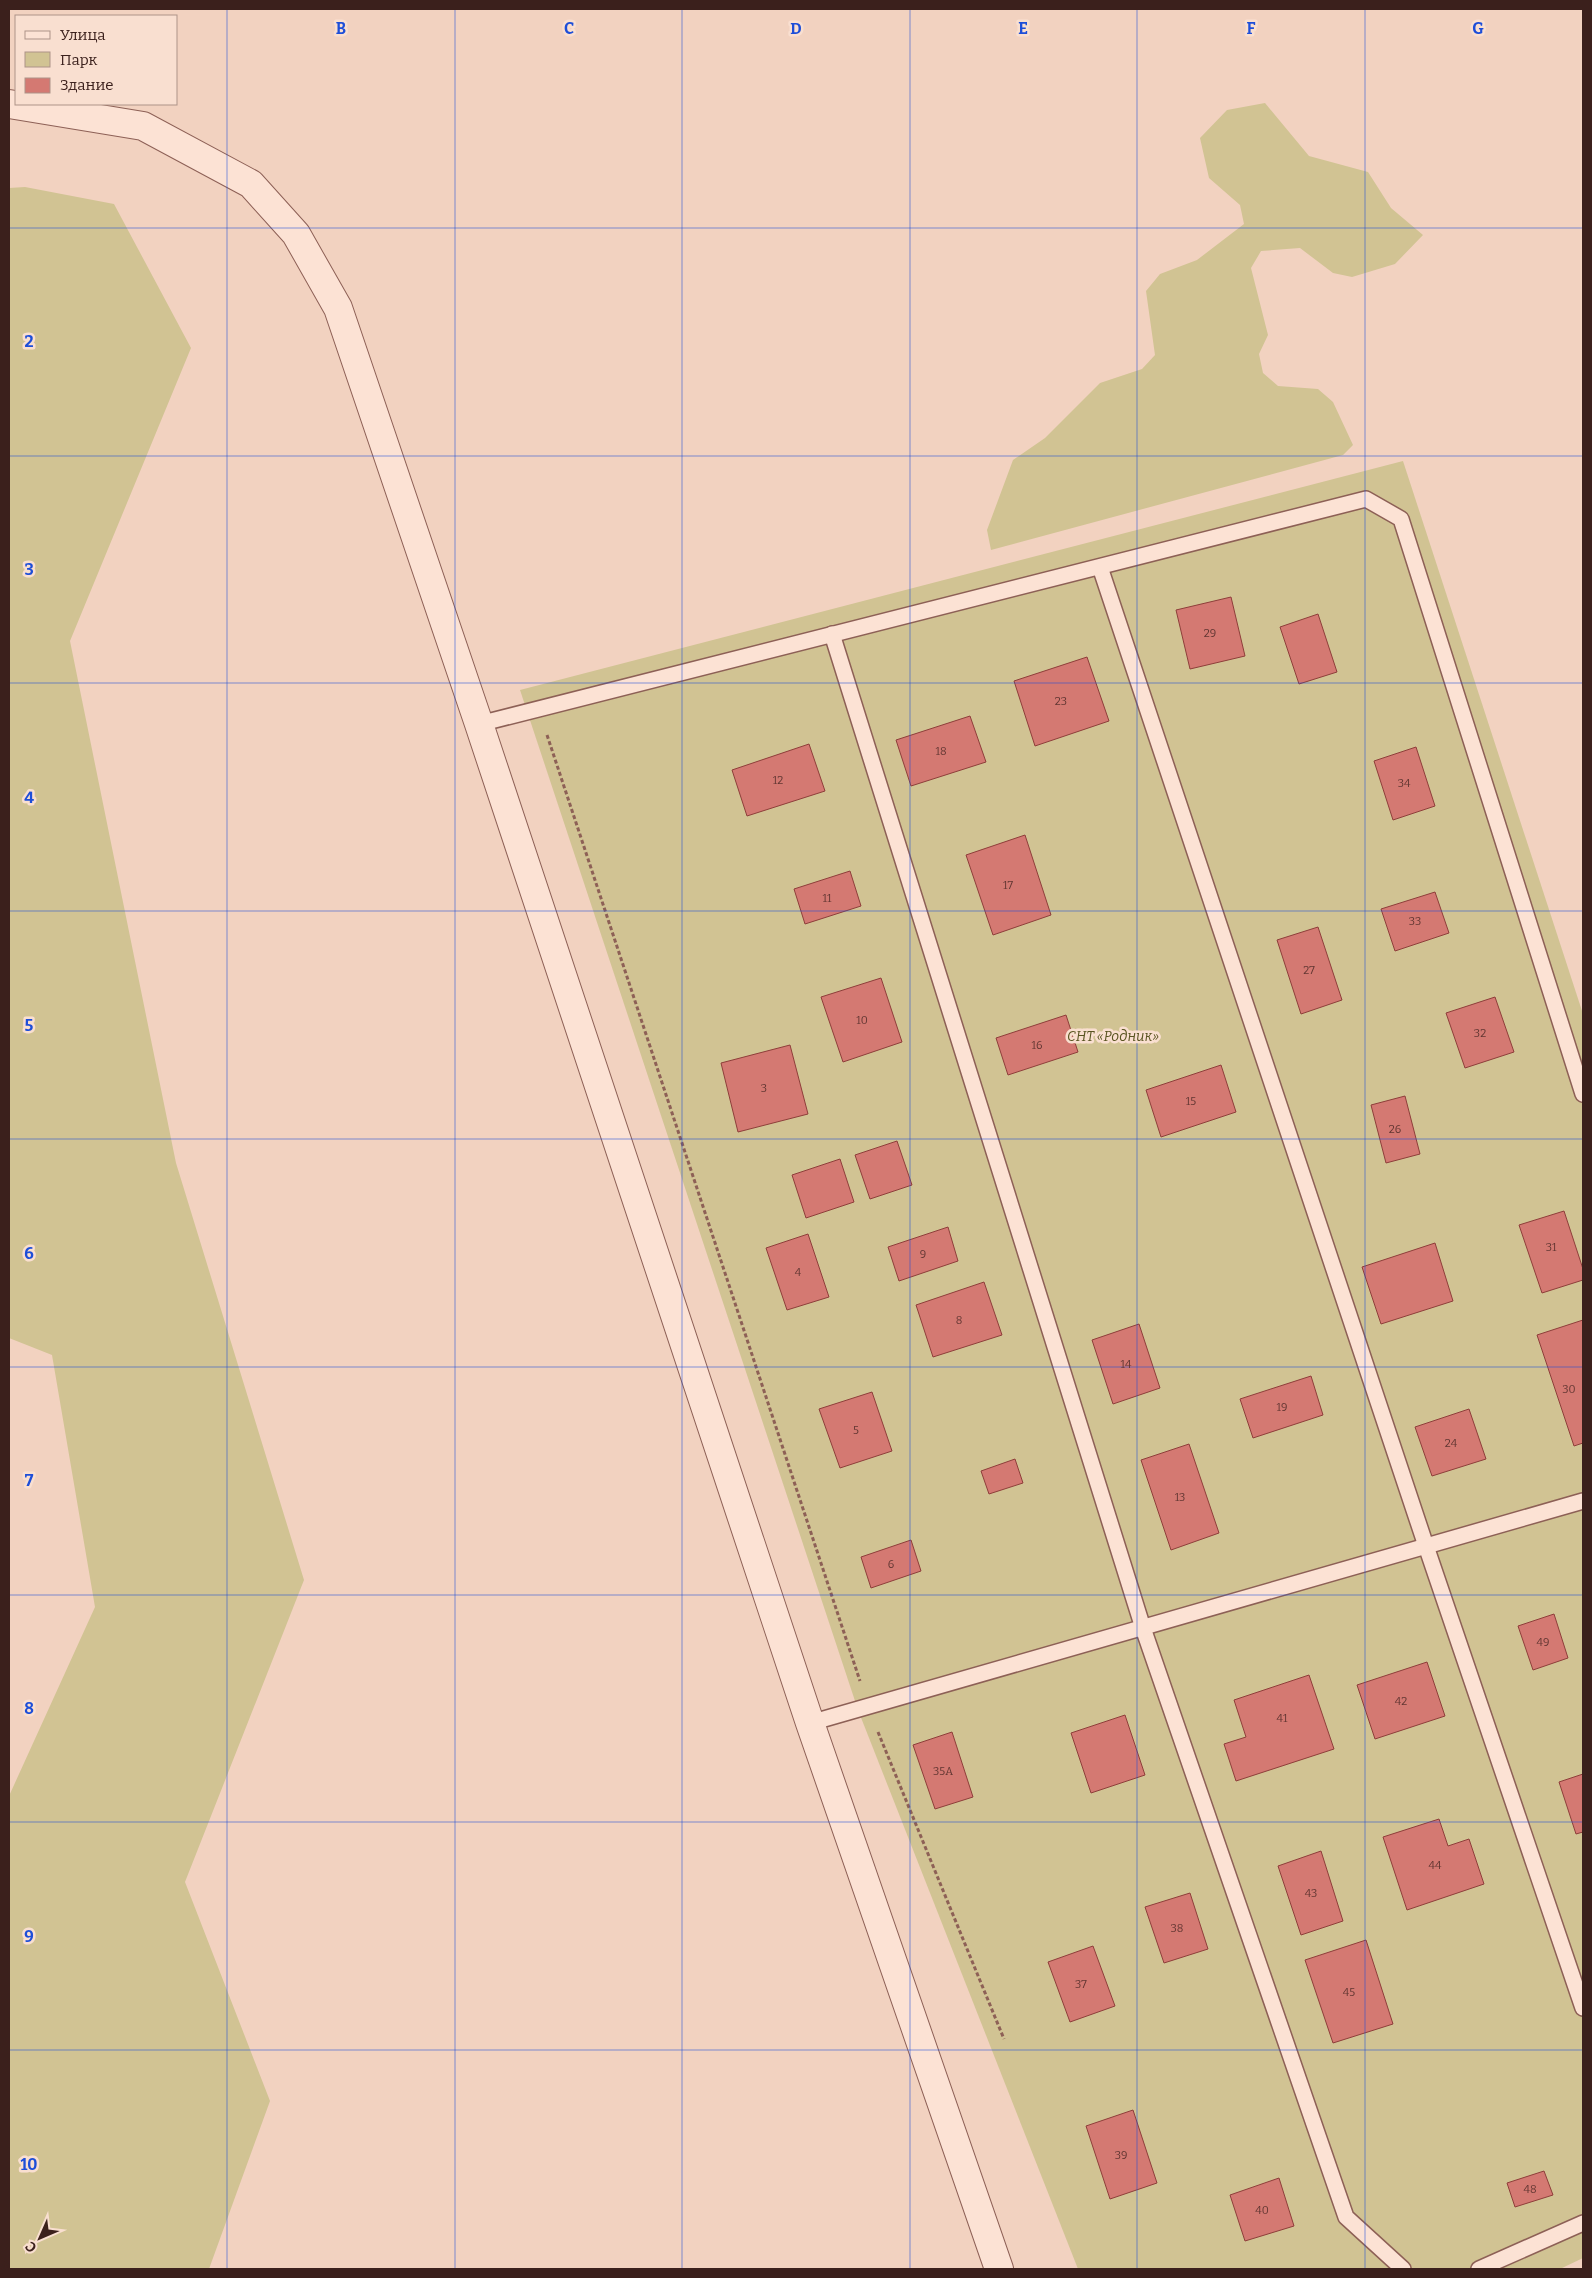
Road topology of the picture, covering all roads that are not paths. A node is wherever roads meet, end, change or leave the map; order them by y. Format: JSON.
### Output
{"nodes":[{"id":1,"x":15,"y":105,"type":"edge"},
{"id":2,"x":1100,"y":567,"type":"junction"},
{"id":3,"x":832,"y":634,"type":"junction"},
{"id":4,"x":479,"y":724,"type":"junction"},
{"id":5,"x":1583,"y":1094,"type":"edge"},
{"id":6,"x":1583,"y":1501,"type":"edge"},
{"id":7,"x":1426,"y":1546,"type":"junction"},
{"id":8,"x":1143,"y":1628,"type":"junction"},
{"id":9,"x":810,"y":1723,"type":"junction"},
{"id":10,"x":1583,"y":2008,"type":"edge"},
{"id":11,"x":1583,"y":2223,"type":"edge"},
{"id":12,"x":999,"y":2269,"type":"edge"},
{"id":13,"x":1403,"y":2269,"type":"edge"},
{"id":14,"x":1479,"y":2269,"type":"edge"}],
"edges":[{"from":1,"to":4,"type":"street"},
{"from":2,"to":3,"type":"lane"},
{"from":2,"to":5,"type":"lane"},
{"from":2,"to":7,"type":"lane"},
{"from":3,"to":4,"type":"lane"},
{"from":3,"to":8,"type":"lane"},
{"from":4,"to":9,"type":"street"},
{"from":6,"to":7,"type":"lane"},
{"from":7,"to":8,"type":"lane"},
{"from":7,"to":10,"type":"lane"},
{"from":8,"to":9,"type":"lane"},
{"from":8,"to":13,"type":"lane"},
{"from":9,"to":12,"type":"street"},
{"from":11,"to":14,"type":"lane"}]}
